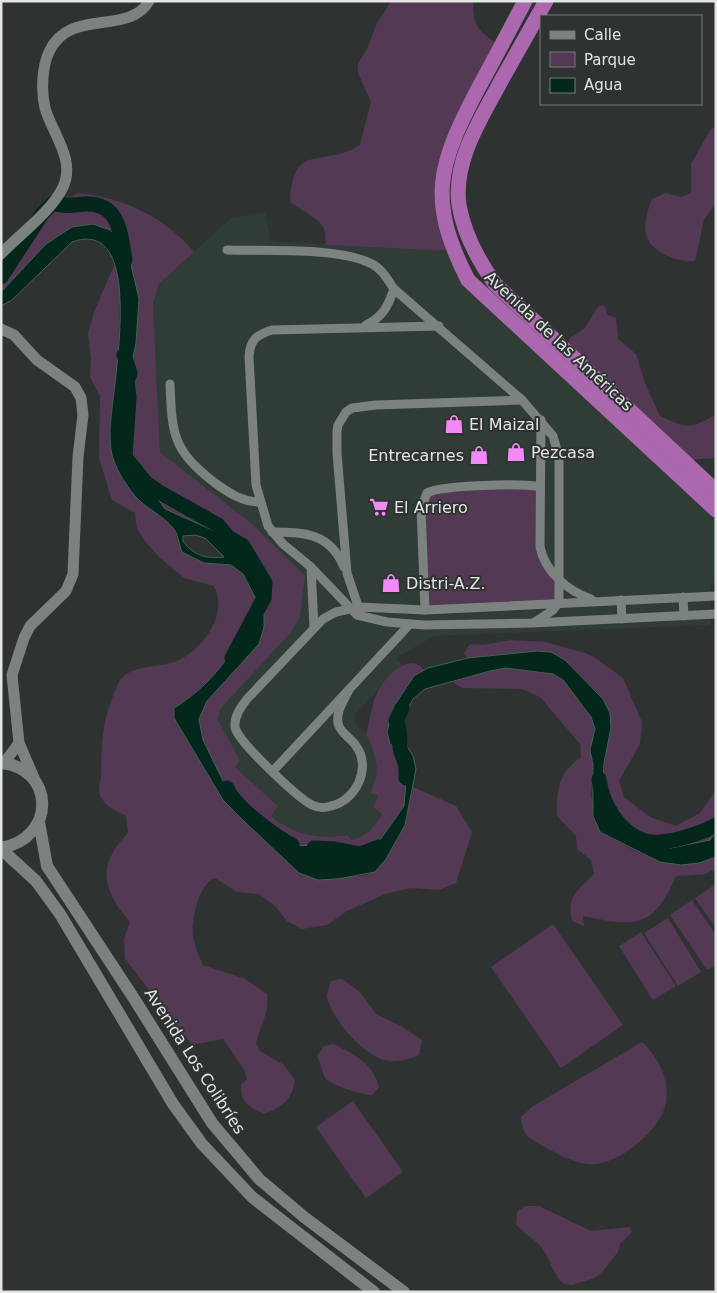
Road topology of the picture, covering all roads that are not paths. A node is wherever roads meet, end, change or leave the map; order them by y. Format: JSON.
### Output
{"nodes":[{"id":1,"x":149,"y":1,"type":"edge"},
{"id":2,"x":525,"y":1,"type":"edge"},
{"id":3,"x":546,"y":1,"type":"edge"},
{"id":4,"x":228,"y":250,"type":"dead end"},
{"id":5,"x":1,"y":254,"type":"edge"},
{"id":6,"x":394,"y":289,"type":"junction"},
{"id":7,"x":362,"y":326,"type":"junction"},
{"id":8,"x":439,"y":326,"type":"junction"},
{"id":9,"x":1,"y":329,"type":"edge"},
{"id":10,"x":170,"y":384,"type":"dead end"},
{"id":11,"x":522,"y":400,"type":"junction"},
{"id":12,"x":541,"y":420,"type":"junction"},
{"id":13,"x":540,"y":487,"type":"junction"},
{"id":14,"x":716,"y":491,"type":"edge"},
{"id":15,"x":260,"y":502,"type":"junction"},
{"id":16,"x":716,"y":510,"type":"edge"},
{"id":17,"x":272,"y":532,"type":"junction"},
{"id":18,"x":311,"y":566,"type":"junction"},
{"id":19,"x":551,"y":571,"type":"junction"},
{"id":20,"x":347,"y":573,"type":"junction"},
{"id":21,"x":559,"y":578,"type":"junction"},
{"id":22,"x":716,"y":596,"type":"edge"},
{"id":23,"x":684,"y":597,"type":"junction"},
{"id":24,"x":621,"y":600,"type":"junction"},
{"id":25,"x":596,"y":601,"type":"junction"},
{"id":26,"x":559,"y":602,"type":"junction"},
{"id":27,"x":355,"y":607,"type":"junction"},
{"id":28,"x":425,"y":610,"type":"junction"},
{"id":29,"x":716,"y":614,"type":"edge"},
{"id":30,"x":684,"y":616,"type":"junction"},
{"id":31,"x":622,"y":619,"type":"junction"},
{"id":32,"x":532,"y":623,"type":"junction"},
{"id":33,"x":410,"y":624,"type":"junction"},
{"id":34,"x":443,"y":625,"type":"junction"},
{"id":35,"x":314,"y":628,"type":"junction"},
{"id":36,"x":349,"y":690,"type":"junction"},
{"id":37,"x":19,"y":743,"type":"junction"},
{"id":38,"x":3,"y":763,"type":"edge"},
{"id":39,"x":273,"y":771,"type":"junction"},
{"id":40,"x":38,"y":787,"type":"junction"},
{"id":41,"x":39,"y":822,"type":"junction"},
{"id":42,"x":1,"y":848,"type":"edge"},
{"id":43,"x":374,"y":1292,"type":"edge"},
{"id":44,"x":404,"y":1292,"type":"edge"}],
"edges":[{"from":1,"to":5,"type":"street"},
{"from":2,"to":16,"type":"highway","name":"Avenida de las Américas"},
{"from":3,"to":14,"type":"highway","name":"Avenida de las Américas"},
{"from":4,"to":6,"type":"street"},
{"from":6,"to":7,"type":"street"},
{"from":6,"to":8,"type":"street"},
{"from":7,"to":8,"type":"street"},
{"from":7,"to":15,"type":"street"},
{"from":8,"to":11,"type":"street"},
{"from":9,"to":37,"type":"street"},
{"from":10,"to":15,"type":"street"},
{"from":11,"to":12,"type":"street"},
{"from":11,"to":20,"type":"street"},
{"from":12,"to":13,"type":"street"},
{"from":12,"to":21,"type":"street"},
{"from":13,"to":19,"type":"street"},
{"from":13,"to":28,"type":"street"},
{"from":15,"to":17,"type":"street"},
{"from":17,"to":18,"type":"street"},
{"from":17,"to":20,"type":"street"},
{"from":18,"to":27,"type":"street"},
{"from":18,"to":35,"type":"street"},
{"from":19,"to":21,"type":"street"},
{"from":19,"to":26,"type":"street"},
{"from":20,"to":27,"type":"street"},
{"from":21,"to":25,"type":"street"},
{"from":21,"to":26,"type":"street"},
{"from":22,"to":23,"type":"street"},
{"from":23,"to":24,"type":"street"},
{"from":23,"to":30,"type":"street"},
{"from":24,"to":25,"type":"street"},
{"from":24,"to":31,"type":"street"},
{"from":25,"to":26,"type":"street"},
{"from":26,"to":28,"type":"street"},
{"from":26,"to":32,"type":"street"},
{"from":27,"to":28,"type":"street"},
{"from":27,"to":33,"type":"street"},
{"from":27,"to":35,"type":"street"},
{"from":28,"to":34,"type":"street"},
{"from":29,"to":30,"type":"street"},
{"from":30,"to":31,"type":"street"},
{"from":31,"to":32,"type":"street"},
{"from":32,"to":34,"type":"street"},
{"from":33,"to":34,"type":"street"},
{"from":33,"to":36,"type":"street"},
{"from":35,"to":39,"type":"street"},
{"from":36,"to":39,"type":"street"},
{"from":36,"to":39,"type":"street"},
{"from":37,"to":38,"type":"street"},
{"from":37,"to":40,"type":"street"},
{"from":38,"to":40,"type":"main road"},
{"from":40,"to":41,"type":"main road","name":"Avenida Los Colibríes"},
{"from":41,"to":42,"type":"main road"},
{"from":41,"to":44,"type":"main road","name":"Avenida Los Colibríes"},
{"from":42,"to":43,"type":"main road"}]}
